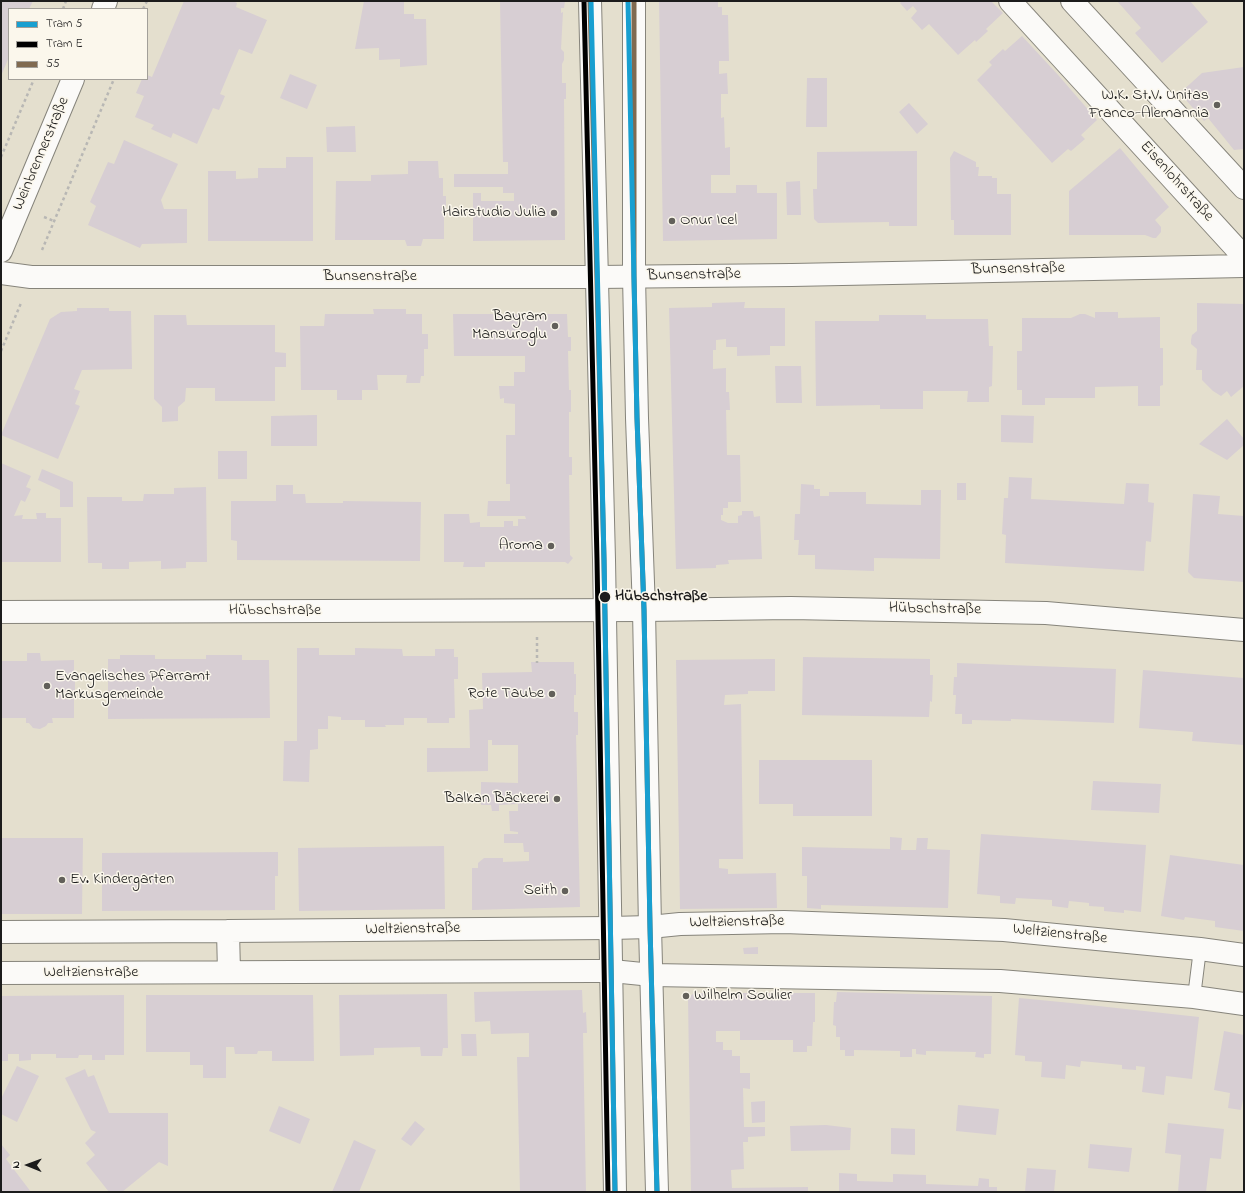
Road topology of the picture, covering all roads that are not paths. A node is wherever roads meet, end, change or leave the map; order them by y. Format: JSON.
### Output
{"nodes":[{"id":1,"x":590,"y":1,"type":"edge"},
{"id":2,"x":634,"y":1,"type":"edge"},
{"id":3,"x":1010,"y":1,"type":"edge"},
{"id":4,"x":1072,"y":1,"type":"edge"},
{"id":5,"x":73,"y":80,"type":"edge"},
{"id":6,"x":1244,"y":188,"type":"edge"},
{"id":7,"x":1,"y":251,"type":"edge"},
{"id":8,"x":1244,"y":257,"type":"edge"},
{"id":9,"x":1244,"y":266,"type":"edge"},
{"id":10,"x":1,"y":273,"type":"edge"},
{"id":11,"x":634,"y":276,"type":"junction"},
{"id":12,"x":597,"y":277,"type":"junction"},
{"id":13,"x":604,"y":610,"type":"junction"},
{"id":14,"x":644,"y":610,"type":"junction"},
{"id":15,"x":1,"y":612,"type":"edge"},
{"id":16,"x":1244,"y":630,"type":"edge"},
{"id":17,"x":650,"y":927,"type":"junction"},
{"id":18,"x":611,"y":928,"type":"junction"},
{"id":19,"x":228,"y":931,"type":"junction"},
{"id":20,"x":1,"y":932,"type":"edge"},
{"id":21,"x":1200,"y":949,"type":"junction"},
{"id":22,"x":1244,"y":955,"type":"edge"},
{"id":23,"x":612,"y":971,"type":"junction"},
{"id":24,"x":229,"y":972,"type":"junction"},
{"id":25,"x":1,"y":973,"type":"edge"},
{"id":26,"x":652,"y":975,"type":"junction"},
{"id":27,"x":1194,"y":997,"type":"junction"},
{"id":28,"x":1244,"y":1004,"type":"edge"},
{"id":29,"x":615,"y":1192,"type":"edge"},
{"id":30,"x":657,"y":1192,"type":"edge"}],
"edges":[{"from":1,"to":12,"type":"street"},
{"from":2,"to":11,"type":"street"},
{"from":3,"to":8,"type":"street","name":"Eisenlohrstraße"},
{"from":4,"to":6,"type":"street"},
{"from":5,"to":7,"type":"street","name":"Weinbrennerstraße"},
{"from":9,"to":11,"type":"street","name":"Bunsenstraße"},
{"from":10,"to":12,"type":"street","name":"Bunsenstraße"},
{"from":11,"to":12,"type":"street","name":"Bunsenstraße"},
{"from":11,"to":14,"type":"street"},
{"from":12,"to":13,"type":"street"},
{"from":13,"to":14,"type":"street","name":"Hübschstraße"},
{"from":13,"to":15,"type":"street","name":"Hübschstraße"},
{"from":13,"to":18,"type":"street"},
{"from":14,"to":16,"type":"street","name":"Hübschstraße"},
{"from":14,"to":17,"type":"street"},
{"from":17,"to":18,"type":"street","name":"Weltzienstraße"},
{"from":17,"to":21,"type":"street","name":"Weltzienstraße"},
{"from":17,"to":26,"type":"street"},
{"from":18,"to":19,"type":"street","name":"Weltzienstraße"},
{"from":18,"to":23,"type":"street"},
{"from":19,"to":20,"type":"street","name":"Weltzienstraße"},
{"from":19,"to":24,"type":"street"},
{"from":21,"to":22,"type":"street","name":"Weltzienstraße"},
{"from":21,"to":27,"type":"lane"},
{"from":23,"to":24,"type":"street","name":"Weltzienstraße"},
{"from":23,"to":26,"type":"street","name":"Weltzienstraße"},
{"from":23,"to":29,"type":"street"},
{"from":24,"to":25,"type":"street","name":"Weltzienstraße"},
{"from":26,"to":27,"type":"street","name":"Weltzienstraße"},
{"from":26,"to":30,"type":"street"},
{"from":27,"to":28,"type":"street","name":"Weltzienstraße"}]}
